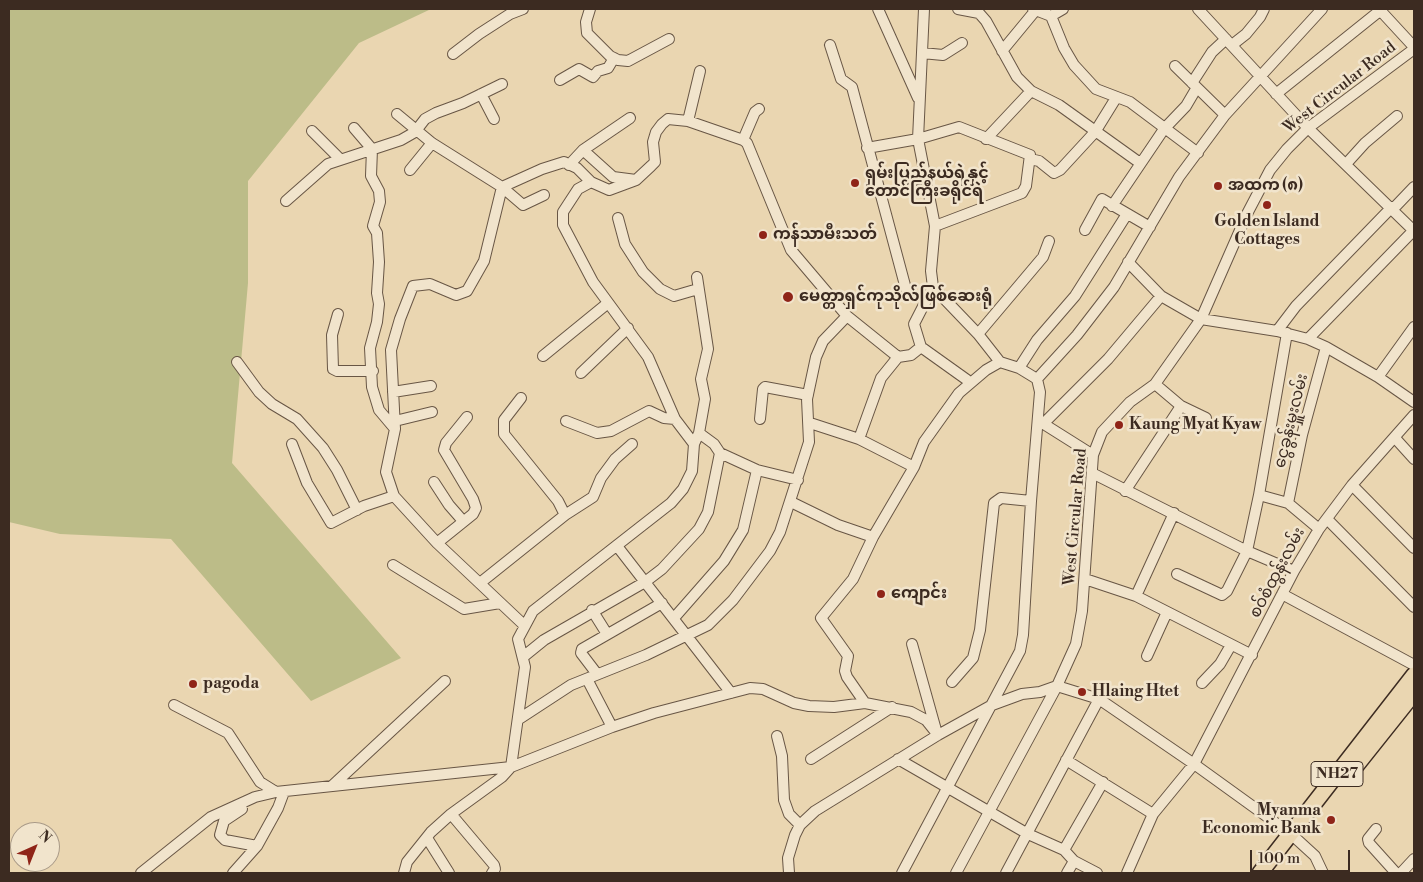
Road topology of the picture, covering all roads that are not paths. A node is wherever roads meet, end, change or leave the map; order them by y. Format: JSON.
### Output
{"nodes":[{"id":1,"x":523,"y":9,"type":"edge"},
{"id":2,"x":590,"y":9,"type":"edge"},
{"id":3,"x":878,"y":9,"type":"edge"},
{"id":4,"x":924,"y":9,"type":"edge"},
{"id":5,"x":958,"y":9,"type":"edge"},
{"id":6,"x":1063,"y":9,"type":"edge"},
{"id":7,"x":1198,"y":9,"type":"edge"},
{"id":8,"x":1264,"y":9,"type":"edge"},
{"id":9,"x":1322,"y":9,"type":"edge"},
{"id":10,"x":1380,"y":9,"type":"edge"},
{"id":11,"x":1034,"y":10,"type":"edge"},
{"id":12,"x":1051,"y":16,"type":"junction"},
{"id":13,"x":669,"y":39,"type":"dead end"},
{"id":14,"x":1229,"y":42,"type":"junction"},
{"id":15,"x":962,"y":43,"type":"dead end"},
{"id":16,"x":830,"y":45,"type":"dead end"},
{"id":17,"x":1414,"y":48,"type":"edge"},
{"id":18,"x":1002,"y":51,"type":"junction"},
{"id":19,"x":922,"y":53,"type":"junction"},
{"id":20,"x":453,"y":54,"type":"dead end"},
{"id":21,"x":614,"y":58,"type":"junction"},
{"id":22,"x":1175,"y":66,"type":"dead end"},
{"id":23,"x":700,"y":71,"type":"dead end"},
{"id":24,"x":1259,"y":75,"type":"junction"},
{"id":25,"x":560,"y":80,"type":"dead end"},
{"id":26,"x":502,"y":84,"type":"dead end"},
{"id":27,"x":1194,"y":86,"type":"junction"},
{"id":28,"x":1031,"y":91,"type":"junction"},
{"id":29,"x":481,"y":94,"type":"junction"},
{"id":30,"x":1276,"y":94,"type":"junction"},
{"id":31,"x":1116,"y":98,"type":"junction"},
{"id":32,"x":920,"y":101,"type":"junction"},
{"id":33,"x":759,"y":109,"type":"dead end"},
{"id":34,"x":397,"y":114,"type":"dead end"},
{"id":35,"x":1225,"y":115,"type":"junction"},
{"id":36,"x":1397,"y":116,"type":"dead end"},
{"id":37,"x":630,"y":118,"type":"dead end"},
{"id":38,"x":494,"y":119,"type":"dead end"},
{"id":39,"x":688,"y":122,"type":"junction"},
{"id":40,"x":354,"y":128,"type":"dead end"},
{"id":41,"x":1308,"y":128,"type":"junction"},
{"id":42,"x":1164,"y":129,"type":"junction"},
{"id":43,"x":312,"y":131,"type":"dead end"},
{"id":44,"x":415,"y":132,"type":"junction"},
{"id":45,"x":1095,"y":132,"type":"junction"},
{"id":46,"x":918,"y":139,"type":"junction"},
{"id":47,"x":986,"y":139,"type":"junction"},
{"id":48,"x":743,"y":140,"type":"junction"},
{"id":49,"x":432,"y":143,"type":"junction"},
{"id":50,"x":868,"y":148,"type":"junction"},
{"id":51,"x":372,"y":149,"type":"junction"},
{"id":52,"x":583,"y":150,"type":"junction"},
{"id":53,"x":1198,"y":153,"type":"junction"},
{"id":54,"x":1030,"y":158,"type":"junction"},
{"id":55,"x":340,"y":159,"type":"junction"},
{"id":56,"x":1140,"y":163,"type":"junction"},
{"id":57,"x":569,"y":164,"type":"junction"},
{"id":58,"x":1346,"y":164,"type":"junction"},
{"id":59,"x":410,"y":170,"type":"dead end"},
{"id":60,"x":636,"y":180,"type":"junction"},
{"id":61,"x":591,"y":182,"type":"junction"},
{"id":62,"x":502,"y":187,"type":"junction"},
{"id":63,"x":1414,"y":187,"type":"edge"},
{"id":64,"x":544,"y":195,"type":"dead end"},
{"id":65,"x":286,"y":202,"type":"dead end"},
{"id":66,"x":1112,"y":206,"type":"junction"},
{"id":67,"x":1392,"y":208,"type":"junction"},
{"id":68,"x":1127,"y":214,"type":"junction"},
{"id":69,"x":618,"y":218,"type":"dead end"},
{"id":70,"x":935,"y":226,"type":"junction"},
{"id":71,"x":1150,"y":227,"type":"junction"},
{"id":72,"x":1085,"y":230,"type":"dead end"},
{"id":73,"x":1414,"y":230,"type":"edge"},
{"id":74,"x":1049,"y":241,"type":"dead end"},
{"id":75,"x":1128,"y":262,"type":"junction"},
{"id":76,"x":697,"y":277,"type":"dead end"},
{"id":77,"x":933,"y":287,"type":"junction"},
{"id":78,"x":698,"y":289,"type":"junction"},
{"id":79,"x":906,"y":289,"type":"dead end"},
{"id":80,"x":1161,"y":296,"type":"junction"},
{"id":81,"x":608,"y":303,"type":"junction"},
{"id":82,"x":338,"y":314,"type":"dead end"},
{"id":83,"x":847,"y":316,"type":"junction"},
{"id":84,"x":1201,"y":319,"type":"junction"},
{"id":85,"x":1414,"y":327,"type":"edge"},
{"id":86,"x":628,"y":328,"type":"junction"},
{"id":87,"x":1282,"y":332,"type":"junction"},
{"id":88,"x":978,"y":334,"type":"junction"},
{"id":89,"x":1308,"y":340,"type":"junction"},
{"id":90,"x":921,"y":347,"type":"junction"},
{"id":91,"x":1326,"y":347,"type":"junction"},
{"id":92,"x":543,"y":356,"type":"dead end"},
{"id":93,"x":898,"y":357,"type":"junction"},
{"id":94,"x":237,"y":362,"type":"dead end"},
{"id":95,"x":1000,"y":362,"type":"junction"},
{"id":96,"x":1019,"y":368,"type":"junction"},
{"id":97,"x":373,"y":371,"type":"junction"},
{"id":98,"x":581,"y":373,"type":"dead end"},
{"id":99,"x":1378,"y":377,"type":"junction"},
{"id":100,"x":1037,"y":379,"type":"junction"},
{"id":101,"x":970,"y":382,"type":"junction"},
{"id":102,"x":1155,"y":384,"type":"junction"},
{"id":103,"x":431,"y":386,"type":"dead end"},
{"id":104,"x":393,"y":392,"type":"junction"},
{"id":105,"x":808,"y":396,"type":"junction"},
{"id":106,"x":521,"y":398,"type":"dead end"},
{"id":107,"x":1414,"y":402,"type":"edge"},
{"id":108,"x":1181,"y":406,"type":"junction"},
{"id":109,"x":432,"y":412,"type":"dead end"},
{"id":110,"x":1414,"y":415,"type":"edge"},
{"id":111,"x":466,"y":417,"type":"dead end"},
{"id":112,"x":675,"y":418,"type":"junction"},
{"id":113,"x":1206,"y":418,"type":"dead end"},
{"id":114,"x":760,"y":419,"type":"dead end"},
{"id":115,"x":566,"y":421,"type":"dead end"},
{"id":116,"x":1041,"y":422,"type":"junction"},
{"id":117,"x":810,"y":423,"type":"junction"},
{"id":118,"x":395,"y":425,"type":"junction"},
{"id":119,"x":699,"y":433,"type":"junction"},
{"id":120,"x":1395,"y":438,"type":"junction"},
{"id":121,"x":859,"y":439,"type":"junction"},
{"id":122,"x":292,"y":444,"type":"dead end"},
{"id":123,"x":632,"y":444,"type":"dead end"},
{"id":124,"x":694,"y":444,"type":"junction"},
{"id":125,"x":720,"y":453,"type":"junction"},
{"id":126,"x":1093,"y":455,"type":"junction"},
{"id":127,"x":1414,"y":459,"type":"edge"},
{"id":128,"x":914,"y":467,"type":"junction"},
{"id":129,"x":757,"y":470,"type":"junction"},
{"id":130,"x":1092,"y":474,"type":"junction"},
{"id":131,"x":798,"y":480,"type":"junction"},
{"id":132,"x":434,"y":482,"type":"dead end"},
{"id":133,"x":1352,"y":486,"type":"junction"},
{"id":134,"x":1125,"y":491,"type":"junction"},
{"id":135,"x":394,"y":496,"type":"junction"},
{"id":136,"x":1259,"y":496,"type":"junction"},
{"id":137,"x":791,"y":502,"type":"junction"},
{"id":138,"x":1030,"y":502,"type":"junction"},
{"id":139,"x":1288,"y":503,"type":"junction"},
{"id":140,"x":357,"y":510,"type":"junction"},
{"id":141,"x":1174,"y":513,"type":"junction"},
{"id":142,"x":565,"y":514,"type":"junction"},
{"id":143,"x":1327,"y":518,"type":"junction"},
{"id":144,"x":463,"y":521,"type":"junction"},
{"id":145,"x":1319,"y":529,"type":"junction"},
{"id":146,"x":874,"y":537,"type":"junction"},
{"id":147,"x":437,"y":543,"type":"junction"},
{"id":148,"x":617,"y":546,"type":"junction"},
{"id":149,"x":1414,"y":548,"type":"edge"},
{"id":150,"x":1247,"y":551,"type":"junction"},
{"id":151,"x":393,"y":565,"type":"dead end"},
{"id":152,"x":1294,"y":571,"type":"junction"},
{"id":153,"x":1177,"y":574,"type":"dead end"},
{"id":154,"x":1085,"y":578,"type":"junction"},
{"id":155,"x":645,"y":582,"type":"junction"},
{"id":156,"x":480,"y":583,"type":"junction"},
{"id":157,"x":1282,"y":594,"type":"junction"},
{"id":158,"x":1136,"y":596,"type":"junction"},
{"id":159,"x":500,"y":603,"type":"junction"},
{"id":160,"x":662,"y":603,"type":"junction"},
{"id":161,"x":1414,"y":607,"type":"edge"},
{"id":162,"x":592,"y":610,"type":"junction"},
{"id":163,"x":1167,"y":612,"type":"junction"},
{"id":164,"x":674,"y":618,"type":"junction"},
{"id":165,"x":525,"y":626,"type":"junction"},
{"id":166,"x":607,"y":634,"type":"junction"},
{"id":167,"x":686,"y":636,"type":"junction"},
{"id":168,"x":912,"y":644,"type":"dead end"},
{"id":169,"x":1231,"y":645,"type":"junction"},
{"id":170,"x":1252,"y":655,"type":"junction"},
{"id":171,"x":1147,"y":656,"type":"dead end"},
{"id":172,"x":523,"y":657,"type":"junction"},
{"id":173,"x":1414,"y":665,"type":"edge"},
{"id":174,"x":597,"y":674,"type":"junction"},
{"id":175,"x":1414,"y":675,"type":"edge"},
{"id":176,"x":586,"y":678,"type":"junction"},
{"id":177,"x":445,"y":681,"type":"dead end"},
{"id":178,"x":952,"y":682,"type":"dead end"},
{"id":179,"x":1202,"y":683,"type":"dead end"},
{"id":180,"x":1058,"y":686,"type":"junction"},
{"id":181,"x":731,"y":693,"type":"junction"},
{"id":182,"x":1414,"y":693,"type":"edge"},
{"id":183,"x":1099,"y":699,"type":"junction"},
{"id":184,"x":865,"y":703,"type":"junction"},
{"id":185,"x":174,"y":705,"type":"dead end"},
{"id":186,"x":992,"y":705,"type":"junction"},
{"id":187,"x":892,"y":707,"type":"junction"},
{"id":188,"x":519,"y":718,"type":"junction"},
{"id":189,"x":612,"y":727,"type":"junction"},
{"id":190,"x":938,"y":735,"type":"junction"},
{"id":191,"x":777,"y":736,"type":"dead end"},
{"id":192,"x":811,"y":759,"type":"dead end"},
{"id":193,"x":898,"y":759,"type":"junction"},
{"id":194,"x":1066,"y":760,"type":"junction"},
{"id":195,"x":1194,"y":764,"type":"junction"},
{"id":196,"x":511,"y":767,"type":"junction"},
{"id":197,"x":1103,"y":782,"type":"junction"},
{"id":198,"x":332,"y":786,"type":"junction"},
{"id":199,"x":948,"y":787,"type":"junction"},
{"id":200,"x":280,"y":792,"type":"junction"},
{"id":201,"x":255,"y":797,"type":"junction"},
{"id":202,"x":990,"y":811,"type":"junction"},
{"id":203,"x":451,"y":814,"type":"junction"},
{"id":204,"x":1153,"y":814,"type":"junction"},
{"id":205,"x":800,"y":825,"type":"junction"},
{"id":206,"x":1376,"y":829,"type":"dead end"},
{"id":207,"x":1028,"y":834,"type":"junction"},
{"id":208,"x":1294,"y":837,"type":"junction"},
{"id":209,"x":427,"y":838,"type":"junction"},
{"id":210,"x":257,"y":846,"type":"junction"},
{"id":211,"x":1064,"y":850,"type":"junction"},
{"id":212,"x":1414,"y":859,"type":"edge"},
{"id":213,"x":1074,"y":861,"type":"junction"},
{"id":214,"x":141,"y":873,"type":"edge"},
{"id":215,"x":235,"y":873,"type":"edge"},
{"id":216,"x":404,"y":873,"type":"edge"},
{"id":217,"x":449,"y":873,"type":"edge"},
{"id":218,"x":492,"y":873,"type":"edge"},
{"id":219,"x":789,"y":873,"type":"edge"},
{"id":220,"x":902,"y":873,"type":"edge"},
{"id":221,"x":956,"y":873,"type":"edge"},
{"id":222,"x":1006,"y":873,"type":"edge"},
{"id":223,"x":1068,"y":873,"type":"edge"},
{"id":224,"x":1097,"y":873,"type":"edge"},
{"id":225,"x":1127,"y":873,"type":"edge"},
{"id":226,"x":1260,"y":873,"type":"edge"},
{"id":227,"x":1270,"y":873,"type":"edge"},
{"id":228,"x":1323,"y":873,"type":"edge"},
{"id":229,"x":1396,"y":873,"type":"edge"},
{"id":230,"x":1401,"y":873,"type":"edge"}],
"edges":[{"from":1,"to":20,"type":"street"},
{"from":2,"to":21,"type":"street"},
{"from":3,"to":32,"type":"street"},
{"from":4,"to":19,"type":"street"},
{"from":5,"to":18,"type":"street"},
{"from":6,"to":12,"type":"street"},
{"from":7,"to":14,"type":"street"},
{"from":8,"to":14,"type":"street"},
{"from":9,"to":24,"type":"street"},
{"from":10,"to":17,"type":"street"},
{"from":10,"to":30,"type":"street"},
{"from":11,"to":12,"type":"street"},
{"from":11,"to":18,"type":"street"},
{"from":12,"to":31,"type":"street"},
{"from":13,"to":21,"type":"street"},
{"from":14,"to":24,"type":"street"},
{"from":14,"to":27,"type":"street"},
{"from":15,"to":19,"type":"street"},
{"from":16,"to":50,"type":"street"},
{"from":17,"to":41,"type":"street","name":"West Circular Road"},
{"from":18,"to":28,"type":"street"},
{"from":19,"to":32,"type":"street"},
{"from":21,"to":25,"type":"street"},
{"from":22,"to":27,"type":"street"},
{"from":23,"to":39,"type":"street"},
{"from":24,"to":30,"type":"street"},
{"from":24,"to":35,"type":"street"},
{"from":26,"to":29,"type":"street"},
{"from":27,"to":35,"type":"street"},
{"from":27,"to":42,"type":"street"},
{"from":28,"to":45,"type":"street"},
{"from":28,"to":47,"type":"street"},
{"from":29,"to":38,"type":"street"},
{"from":29,"to":44,"type":"street"},
{"from":30,"to":41,"type":"street"},
{"from":31,"to":42,"type":"street"},
{"from":31,"to":45,"type":"street"},
{"from":32,"to":46,"type":"street"},
{"from":33,"to":48,"type":"street"},
{"from":34,"to":44,"type":"street"},
{"from":35,"to":53,"type":"street"},
{"from":36,"to":58,"type":"street"},
{"from":37,"to":52,"type":"street"},
{"from":39,"to":48,"type":"street"},
{"from":39,"to":60,"type":"street"},
{"from":40,"to":51,"type":"street"},
{"from":41,"to":58,"type":"street"},
{"from":41,"to":84,"type":"street","name":"West Circular Road"},
{"from":42,"to":53,"type":"street"},
{"from":42,"to":56,"type":"street"},
{"from":43,"to":55,"type":"street"},
{"from":44,"to":49,"type":"street"},
{"from":44,"to":51,"type":"street"},
{"from":45,"to":54,"type":"street"},
{"from":45,"to":56,"type":"street"},
{"from":46,"to":47,"type":"street"},
{"from":46,"to":50,"type":"street"},
{"from":46,"to":70,"type":"street"},
{"from":47,"to":54,"type":"street"},
{"from":48,"to":83,"type":"street"},
{"from":49,"to":59,"type":"street"},
{"from":49,"to":62,"type":"street"},
{"from":50,"to":79,"type":"street"},
{"from":51,"to":55,"type":"street"},
{"from":51,"to":97,"type":"street"},
{"from":52,"to":57,"type":"street"},
{"from":52,"to":60,"type":"street"},
{"from":53,"to":71,"type":"street"},
{"from":54,"to":70,"type":"street"},
{"from":55,"to":65,"type":"street"},
{"from":56,"to":66,"type":"street"},
{"from":57,"to":61,"type":"street"},
{"from":57,"to":62,"type":"street"},
{"from":58,"to":67,"type":"street"},
{"from":60,"to":61,"type":"street"},
{"from":61,"to":81,"type":"street"},
{"from":62,"to":64,"type":"street"},
{"from":62,"to":104,"type":"street"},
{"from":63,"to":67,"type":"street"},
{"from":66,"to":68,"type":"street"},
{"from":66,"to":72,"type":"street"},
{"from":67,"to":73,"type":"street"},
{"from":67,"to":87,"type":"street"},
{"from":68,"to":71,"type":"street"},
{"from":68,"to":96,"type":"street"},
{"from":69,"to":78,"type":"street"},
{"from":70,"to":77,"type":"street"},
{"from":71,"to":75,"type":"street"},
{"from":73,"to":89,"type":"street"},
{"from":74,"to":88,"type":"street"},
{"from":75,"to":80,"type":"street"},
{"from":75,"to":100,"type":"street"},
{"from":76,"to":78,"type":"street"},
{"from":77,"to":88,"type":"street"},
{"from":77,"to":90,"type":"street"},
{"from":78,"to":119,"type":"street"},
{"from":80,"to":84,"type":"street"},
{"from":80,"to":116,"type":"street"},
{"from":81,"to":86,"type":"street"},
{"from":81,"to":92,"type":"street"},
{"from":82,"to":97,"type":"street"},
{"from":83,"to":93,"type":"street"},
{"from":83,"to":105,"type":"street"},
{"from":84,"to":87,"type":"street"},
{"from":84,"to":102,"type":"street","name":"West Circular Road"},
{"from":85,"to":99,"type":"street"},
{"from":86,"to":98,"type":"street"},
{"from":86,"to":112,"type":"street"},
{"from":87,"to":89,"type":"street"},
{"from":87,"to":136,"type":"street"},
{"from":88,"to":95,"type":"street"},
{"from":89,"to":91,"type":"street"},
{"from":90,"to":93,"type":"street"},
{"from":90,"to":101,"type":"street"},
{"from":91,"to":99,"type":"street"},
{"from":91,"to":139,"type":"street","name":"ငွေခွန်းမှူးလမ်း"},
{"from":93,"to":121,"type":"street"},
{"from":94,"to":140,"type":"street"},
{"from":95,"to":96,"type":"street"},
{"from":95,"to":101,"type":"street"},
{"from":96,"to":100,"type":"street"},
{"from":97,"to":118,"type":"street"},
{"from":99,"to":107,"type":"street"},
{"from":100,"to":116,"type":"street"},
{"from":101,"to":128,"type":"street"},
{"from":102,"to":108,"type":"street"},
{"from":102,"to":126,"type":"street","name":"West Circular Road"},
{"from":103,"to":104,"type":"street"},
{"from":104,"to":118,"type":"street"},
{"from":105,"to":114,"type":"street"},
{"from":105,"to":117,"type":"street"},
{"from":106,"to":142,"type":"street"},
{"from":108,"to":113,"type":"street"},
{"from":108,"to":134,"type":"street"},
{"from":109,"to":118,"type":"street"},
{"from":110,"to":120,"type":"street","name":"စဝ်စံထွန်းလမ်း"},
{"from":111,"to":144,"type":"street"},
{"from":112,"to":115,"type":"street"},
{"from":112,"to":124,"type":"street"},
{"from":116,"to":126,"type":"street"},
{"from":116,"to":138,"type":"street"},
{"from":117,"to":121,"type":"street"},
{"from":117,"to":131,"type":"street"},
{"from":118,"to":135,"type":"street"},
{"from":119,"to":124,"type":"street"},
{"from":119,"to":125,"type":"street"},
{"from":120,"to":127,"type":"street"},
{"from":120,"to":133,"type":"street","name":"စဝ်စံထွန်းလမ်း"},
{"from":121,"to":128,"type":"street"},
{"from":122,"to":140,"type":"street"},
{"from":123,"to":142,"type":"street"},
{"from":124,"to":148,"type":"street"},
{"from":125,"to":129,"type":"street"},
{"from":125,"to":155,"type":"street"},
{"from":126,"to":130,"type":"street","name":"West Circular Road"},
{"from":128,"to":146,"type":"street"},
{"from":129,"to":131,"type":"street"},
{"from":129,"to":164,"type":"street"},
{"from":130,"to":134,"type":"street"},
{"from":130,"to":154,"type":"street","name":"West Circular Road"},
{"from":131,"to":137,"type":"street"},
{"from":132,"to":144,"type":"street"},
{"from":133,"to":143,"type":"street","name":"စဝ်စံထွန်းလမ်း"},
{"from":133,"to":149,"type":"street"},
{"from":134,"to":141,"type":"street"},
{"from":135,"to":140,"type":"street"},
{"from":135,"to":147,"type":"street"},
{"from":136,"to":139,"type":"street"},
{"from":136,"to":150,"type":"street"},
{"from":137,"to":146,"type":"street"},
{"from":137,"to":167,"type":"street"},
{"from":138,"to":178,"type":"street"},
{"from":138,"to":186,"type":"street"},
{"from":139,"to":145,"type":"street"},
{"from":141,"to":150,"type":"street"},
{"from":141,"to":158,"type":"street"},
{"from":142,"to":156,"type":"street"},
{"from":143,"to":145,"type":"street","name":"စဝ်စံထွန်းလမ်း"},
{"from":143,"to":161,"type":"street"},
{"from":144,"to":147,"type":"street"},
{"from":145,"to":152,"type":"street","name":"စဝ်စံထွန်းလမ်း"},
{"from":146,"to":184,"type":"street"},
{"from":147,"to":156,"type":"street"},
{"from":148,"to":155,"type":"street"},
{"from":148,"to":165,"type":"street"},
{"from":150,"to":152,"type":"street"},
{"from":150,"to":153,"type":"street"},
{"from":151,"to":159,"type":"street"},
{"from":152,"to":157,"type":"street","name":"စဝ်စံထွန်းလမ်း"},
{"from":154,"to":158,"type":"street"},
{"from":154,"to":180,"type":"street","name":"West Circular Road"},
{"from":155,"to":160,"type":"street"},
{"from":155,"to":162,"type":"street"},
{"from":156,"to":159,"type":"street"},
{"from":157,"to":170,"type":"street","name":"စဝ်စံထွန်းလမ်း"},
{"from":157,"to":173,"type":"street"},
{"from":158,"to":163,"type":"street"},
{"from":159,"to":165,"type":"street"},
{"from":160,"to":164,"type":"street"},
{"from":160,"to":166,"type":"street"},
{"from":162,"to":166,"type":"street"},
{"from":162,"to":172,"type":"street"},
{"from":163,"to":169,"type":"street"},
{"from":163,"to":171,"type":"street"},
{"from":164,"to":167,"type":"street"},
{"from":165,"to":172,"type":"street"},
{"from":166,"to":174,"type":"street"},
{"from":167,"to":174,"type":"street"},
{"from":167,"to":181,"type":"street"},
{"from":168,"to":190,"type":"street"},
{"from":169,"to":170,"type":"street"},
{"from":169,"to":179,"type":"street"},
{"from":170,"to":195,"type":"street","name":"စဝ်စံထွန်းလမ်း"},
{"from":172,"to":188,"type":"street"},
{"from":174,"to":176,"type":"street"},
{"from":175,"to":208,"type":"highway","number":"NH27"},
{"from":176,"to":188,"type":"street"},
{"from":176,"to":189,"type":"street"},
{"from":177,"to":198,"type":"street"},
{"from":180,"to":183,"type":"street"},
{"from":180,"to":186,"type":"street"},
{"from":180,"to":202,"type":"street","name":"West Circular Road"},
{"from":181,"to":184,"type":"street"},
{"from":181,"to":189,"type":"street"},
{"from":182,"to":208,"type":"highway","number":"NH27"},
{"from":183,"to":194,"type":"street"},
{"from":183,"to":195,"type":"street"},
{"from":184,"to":187,"type":"street"},
{"from":185,"to":200,"type":"street"},
{"from":186,"to":190,"type":"street"},
{"from":186,"to":199,"type":"street"},
{"from":187,"to":190,"type":"street"},
{"from":187,"to":192,"type":"street"},
{"from":188,"to":196,"type":"street"},
{"from":189,"to":196,"type":"street"},
{"from":190,"to":193,"type":"street"},
{"from":191,"to":205,"type":"street"},
{"from":193,"to":199,"type":"street"},
{"from":193,"to":205,"type":"street"},
{"from":194,"to":197,"type":"street"},
{"from":194,"to":207,"type":"street"},
{"from":195,"to":204,"type":"street","name":"စဝ်စံထွန်းလမ်း"},
{"from":195,"to":208,"type":"street"},
{"from":196,"to":198,"type":"street"},
{"from":196,"to":203,"type":"street"},
{"from":197,"to":204,"type":"street"},
{"from":197,"to":211,"type":"street"},
{"from":198,"to":200,"type":"street"},
{"from":199,"to":202,"type":"street"},
{"from":199,"to":220,"type":"street"},
{"from":200,"to":201,"type":"street"},
{"from":200,"to":210,"type":"street"},
{"from":201,"to":210,"type":"street"},
{"from":201,"to":214,"type":"street"},
{"from":202,"to":207,"type":"street"},
{"from":202,"to":221,"type":"street","name":"West Circular Road"},
{"from":203,"to":209,"type":"street"},
{"from":203,"to":218,"type":"street"},
{"from":204,"to":225,"type":"street","name":"စဝ်စံထွန်းလမ်း"},
{"from":205,"to":219,"type":"street"},
{"from":206,"to":229,"type":"street"},
{"from":207,"to":211,"type":"street"},
{"from":207,"to":222,"type":"street"},
{"from":208,"to":226,"type":"highway","number":"NH27"},
{"from":208,"to":227,"type":"highway","number":"NH27"},
{"from":208,"to":228,"type":"street"},
{"from":209,"to":216,"type":"street"},
{"from":209,"to":217,"type":"street"},
{"from":210,"to":215,"type":"street"},
{"from":211,"to":213,"type":"street"},
{"from":212,"to":230,"type":"street"},
{"from":213,"to":223,"type":"street"},
{"from":213,"to":224,"type":"street"}]}
